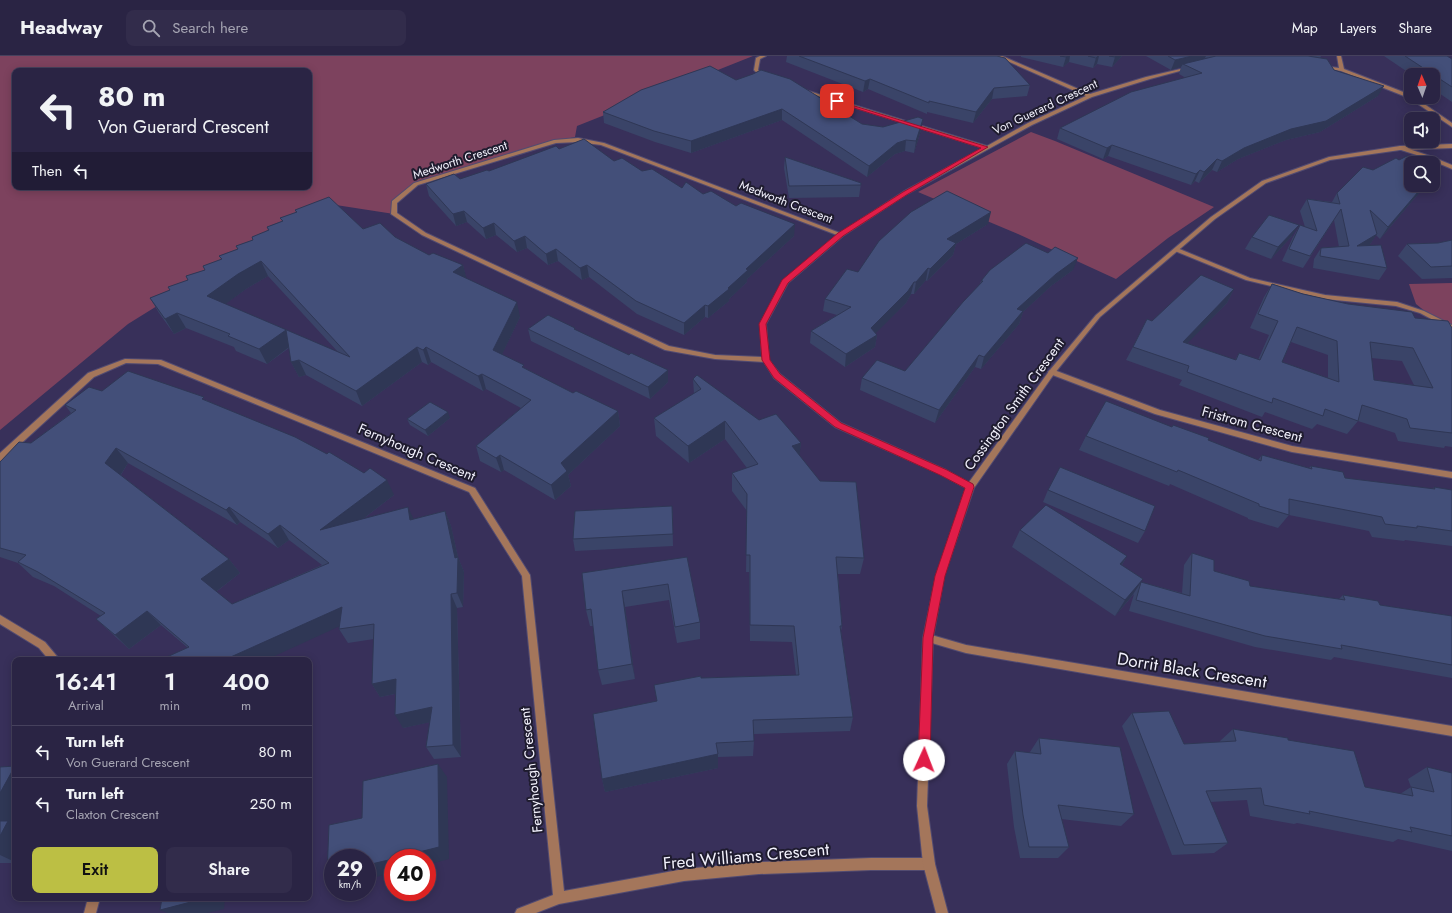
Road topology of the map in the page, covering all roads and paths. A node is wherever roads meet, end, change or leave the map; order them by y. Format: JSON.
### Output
{"nodes":[{"id":1,"x":764,"y":56,"type":"edge"},
{"id":2,"x":998,"y":56,"type":"edge"},
{"id":3,"x":1339,"y":56,"type":"edge"},
{"id":4,"x":1197,"y":67,"type":"edge"},
{"id":5,"x":1318,"y":67,"type":"edge"},
{"id":6,"x":1342,"y":70,"type":"junction"},
{"id":7,"x":770,"y":80,"type":"edge"},
{"id":8,"x":800,"y":89,"type":"edge"},
{"id":9,"x":1404,"y":93,"type":"edge"},
{"id":10,"x":1090,"y":96,"type":"junction"},
{"id":11,"x":1421,"y":104,"type":"edge"},
{"id":12,"x":1452,"y":125,"type":"edge"},
{"id":13,"x":1452,"y":146,"type":"edge"},
{"id":14,"x":986,"y":147,"type":"junction"},
{"id":15,"x":1400,"y":148,"type":"junction"},
{"id":16,"x":1452,"y":167,"type":"edge"},
{"id":17,"x":841,"y":235,"type":"junction"},
{"id":18,"x":1177,"y":250,"type":"junction"},
{"id":19,"x":1452,"y":328,"type":"edge"},
{"id":20,"x":766,"y":360,"type":"junction"},
{"id":21,"x":1052,"y":372,"type":"junction"},
{"id":22,"x":0,"y":458,"type":"edge"},
{"id":23,"x":1452,"y":475,"type":"edge"},
{"id":24,"x":970,"y":487,"type":"junction"},
{"id":25,"x":0,"y":618,"type":"edge"},
{"id":26,"x":928,"y":638,"type":"junction"},
{"id":27,"x":52,"y":657,"type":"edge"},
{"id":28,"x":1452,"y":731,"type":"edge"},
{"id":29,"x":929,"y":864,"type":"junction"},
{"id":30,"x":559,"y":898,"type":"junction"},
{"id":31,"x":93,"y":901,"type":"edge"},
{"id":32,"x":90,"y":913,"type":"edge"},
{"id":33,"x":521,"y":913,"type":"edge"},
{"id":34,"x":942,"y":913,"type":"edge"}],
"edges":[{"from":1,"to":7,"type":"street"},
{"from":2,"to":10,"type":"street"},
{"from":3,"to":6,"type":"street"},
{"from":4,"to":10,"type":"street","name":"Von Guerard Crescent"},
{"from":5,"to":6,"type":"street"},
{"from":6,"to":9,"type":"street"},
{"from":8,"to":14,"type":"street"},
{"from":10,"to":14,"type":"street","name":"Von Guerard Crescent"},
{"from":11,"to":12,"type":"street"},
{"from":13,"to":15,"type":"street","name":"Cossington Smith Crescent"},
{"from":14,"to":17,"type":"street","name":"Von Guerard Crescent"},
{"from":15,"to":16,"type":"street"},
{"from":15,"to":18,"type":"street","name":"Cossington Smith Crescent"},
{"from":17,"to":20,"type":"street","name":"Von Guerard Crescent"},
{"from":17,"to":20,"type":"street","name":"Medworth Crescent"},
{"from":18,"to":19,"type":"street"},
{"from":18,"to":21,"type":"street","name":"Cossington Smith Crescent"},
{"from":20,"to":24,"type":"street"},
{"from":21,"to":23,"type":"street","name":"Fristrom Crescent"},
{"from":21,"to":24,"type":"street","name":"Cossington Smith Crescent"},
{"from":22,"to":30,"type":"street","name":"Fernyhough Crescent"},
{"from":24,"to":26,"type":"street","name":"Cossington Smith Crescent"},
{"from":25,"to":27,"type":"street"},
{"from":26,"to":28,"type":"street","name":"Dorrit Black Crescent"},
{"from":26,"to":29,"type":"street","name":"Cossington Smith Crescent"},
{"from":29,"to":30,"type":"street","name":"Fred Williams Crescent"},
{"from":29,"to":34,"type":"street","name":"Cossington Smith Crescent"},
{"from":30,"to":33,"type":"street","name":"Fred Williams Crescent"},
{"from":31,"to":32,"type":"street"}]}
